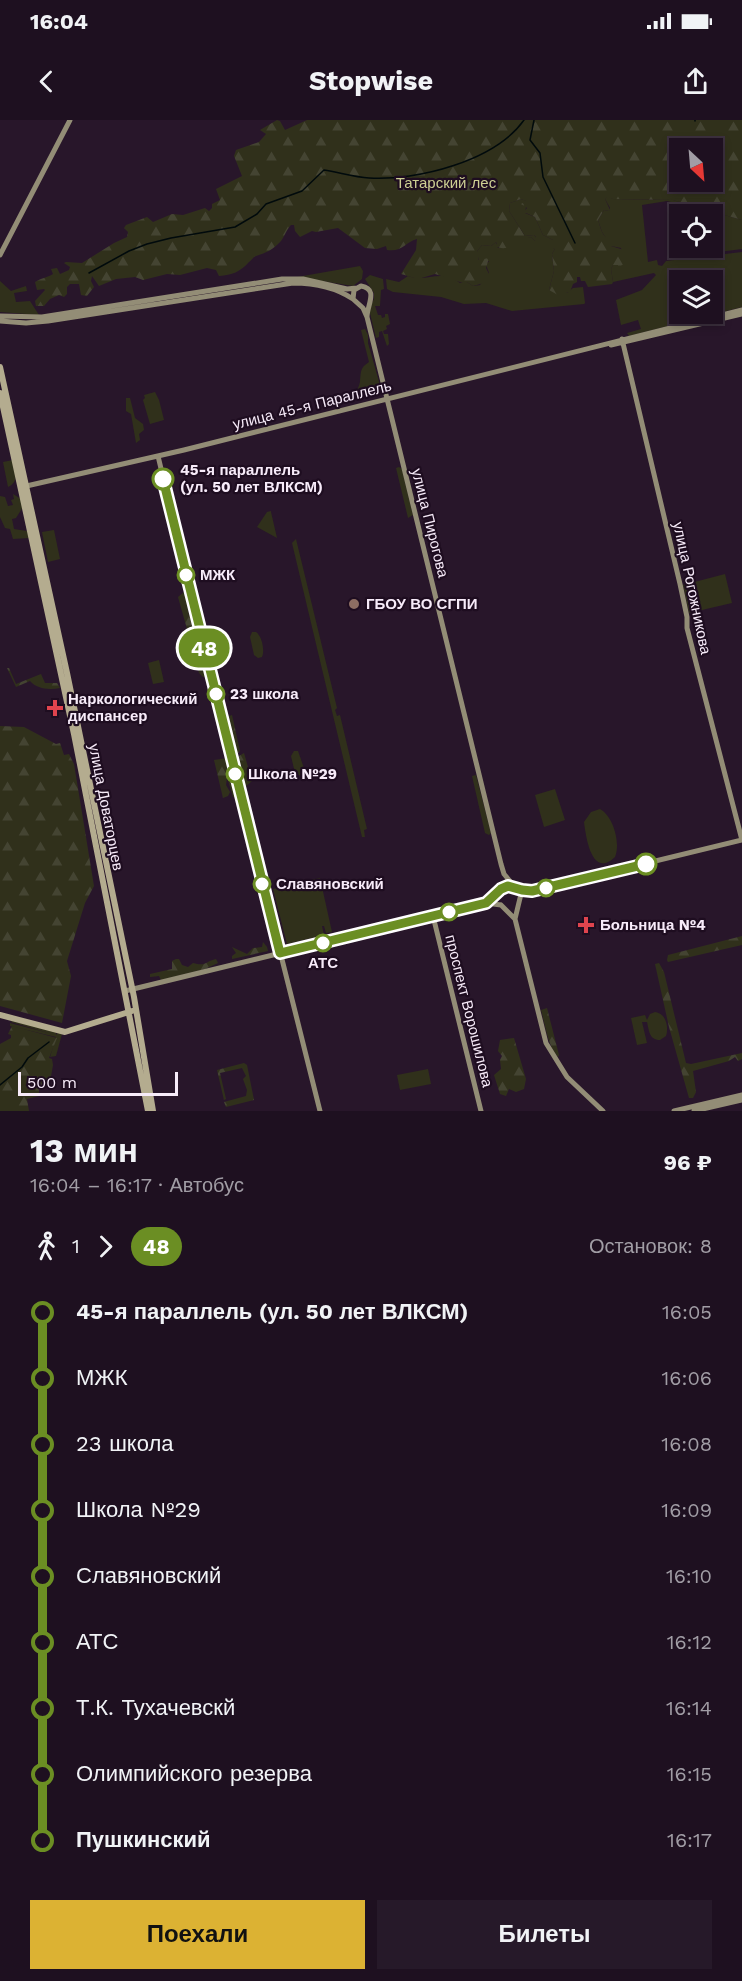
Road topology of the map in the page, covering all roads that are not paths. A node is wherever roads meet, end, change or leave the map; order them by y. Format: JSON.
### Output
{"nodes":[{"id":1,"x":70,"y":120,"type":"edge"},
{"id":2,"x":0,"y":255,"type":"edge"},
{"id":3,"x":357,"y":288,"type":"junction"},
{"id":4,"x":353,"y":299,"type":"junction"},
{"id":5,"x":370,"y":301,"type":"junction"},
{"id":6,"x":359,"y":305,"type":"junction"},
{"id":7,"x":742,"y":312,"type":"edge"},
{"id":8,"x":0,"y":316,"type":"edge"},
{"id":9,"x":367,"y":317,"type":"junction"},
{"id":10,"x":48,"y":319,"type":"junction"},
{"id":11,"x":0,"y":321,"type":"edge"},
{"id":12,"x":623,"y":341,"type":"junction"},
{"id":13,"x":0,"y":368,"type":"edge"},
{"id":14,"x":0,"y":393,"type":"edge"},
{"id":15,"x":387,"y":399,"type":"junction"},
{"id":16,"x":158,"y":456,"type":"junction"},
{"id":17,"x":23,"y":487,"type":"junction"},
{"id":18,"x":742,"y":840,"type":"edge"},
{"id":19,"x":504,"y":874,"type":"junction"},
{"id":20,"x":516,"y":887,"type":"junction"},
{"id":21,"x":500,"y":890,"type":"junction"},
{"id":22,"x":532,"y":891,"type":"junction"},
{"id":23,"x":520,"y":902,"type":"junction"},
{"id":24,"x":486,"y":903,"type":"junction"},
{"id":25,"x":503,"y":907,"type":"junction"},
{"id":26,"x":433,"y":916,"type":"junction"},
{"id":27,"x":514,"y":919,"type":"junction"},
{"id":28,"x":280,"y":953,"type":"junction"},
{"id":29,"x":129,"y":978,"type":"junction"},
{"id":30,"x":146,"y":986,"type":"junction"},
{"id":31,"x":128,"y":990,"type":"junction"},
{"id":32,"x":130,"y":1010,"type":"junction"},
{"id":33,"x":0,"y":1014,"type":"edge"},
{"id":34,"x":742,"y":1095,"type":"edge"},
{"id":35,"x":742,"y":1100,"type":"edge"},
{"id":36,"x":603,"y":1110,"type":"edge"},
{"id":37,"x":148,"y":1111,"type":"edge"},
{"id":38,"x":153,"y":1111,"type":"edge"},
{"id":39,"x":320,"y":1111,"type":"edge"},
{"id":40,"x":481,"y":1111,"type":"edge"},
{"id":41,"x":674,"y":1111,"type":"edge"},
{"id":42,"x":694,"y":1111,"type":"edge"}],
"edges":[{"from":1,"to":2,"type":"main road"},
{"from":3,"to":4,"type":"main road"},
{"from":3,"to":5,"type":"main road"},
{"from":3,"to":10,"type":"main road","name":"улица Пирогова"},
{"from":4,"to":6,"type":"main road","name":"улица Пирогова"},
{"from":4,"to":10,"type":"main road","name":"улица Пирогова"},
{"from":5,"to":6,"type":"main road"},
{"from":5,"to":9,"type":"main road","name":"улица Пирогова"},
{"from":6,"to":9,"type":"main road","name":"улица Пирогова"},
{"from":7,"to":12,"type":"main road","name":"улица 45-я Параллель"},
{"from":8,"to":10,"type":"main road","name":"улица Пирогова"},
{"from":9,"to":15,"type":"main road","name":"улица Пирогова"},
{"from":10,"to":11,"type":"main road","name":"улица Пирогова"},
{"from":12,"to":15,"type":"main road","name":"улица 45-я Параллель"},
{"from":12,"to":18,"type":"main road","name":"улица Рогожникова"},
{"from":13,"to":17,"type":"main road","name":"улица Доваторцев"},
{"from":14,"to":17,"type":"main road","name":"улица Доваторцев"},
{"from":15,"to":16,"type":"main road","name":"улица 45-я Параллель"},
{"from":15,"to":19,"type":"main road","name":"улица Пирогова"},
{"from":16,"to":17,"type":"main road","name":"улица 45-я Параллель"},
{"from":16,"to":28,"type":"main road"},
{"from":17,"to":29,"type":"main road","name":"улица Доваторцев"},
{"from":17,"to":31,"type":"main road","name":"улица Доваторцев"},
{"from":18,"to":22,"type":"main road"},
{"from":19,"to":20,"type":"main road","name":"улица Пирогова"},
{"from":19,"to":21,"type":"main road","name":"улица Пирогова"},
{"from":20,"to":21,"type":"main road"},
{"from":20,"to":22,"type":"main road"},
{"from":20,"to":23,"type":"main road"},
{"from":21,"to":24,"type":"main road"},
{"from":21,"to":25,"type":"main road"},
{"from":22,"to":23,"type":"main road"},
{"from":23,"to":25,"type":"main road"},
{"from":23,"to":27,"type":"main road"},
{"from":24,"to":25,"type":"main road"},
{"from":24,"to":26,"type":"main road"},
{"from":25,"to":27,"type":"main road"},
{"from":26,"to":28,"type":"main road"},
{"from":26,"to":40,"type":"main road","name":"проспект Ворошилова"},
{"from":27,"to":36,"type":"main road"},
{"from":28,"to":30,"type":"main road"},
{"from":28,"to":39,"type":"main road"},
{"from":29,"to":30,"type":"main road"},
{"from":29,"to":31,"type":"main road","name":"улица Доваторцев"},
{"from":30,"to":31,"type":"main road"},
{"from":30,"to":32,"type":"main road"},
{"from":31,"to":32,"type":"main road"},
{"from":31,"to":32,"type":"main road","name":"улица Доваторцев"},
{"from":32,"to":33,"type":"main road"},
{"from":32,"to":37,"type":"main road","name":"улица Доваторцев"},
{"from":32,"to":38,"type":"main road","name":"улица Доваторцев"},
{"from":34,"to":41,"type":"main road"},
{"from":35,"to":42,"type":"main road"}]}
